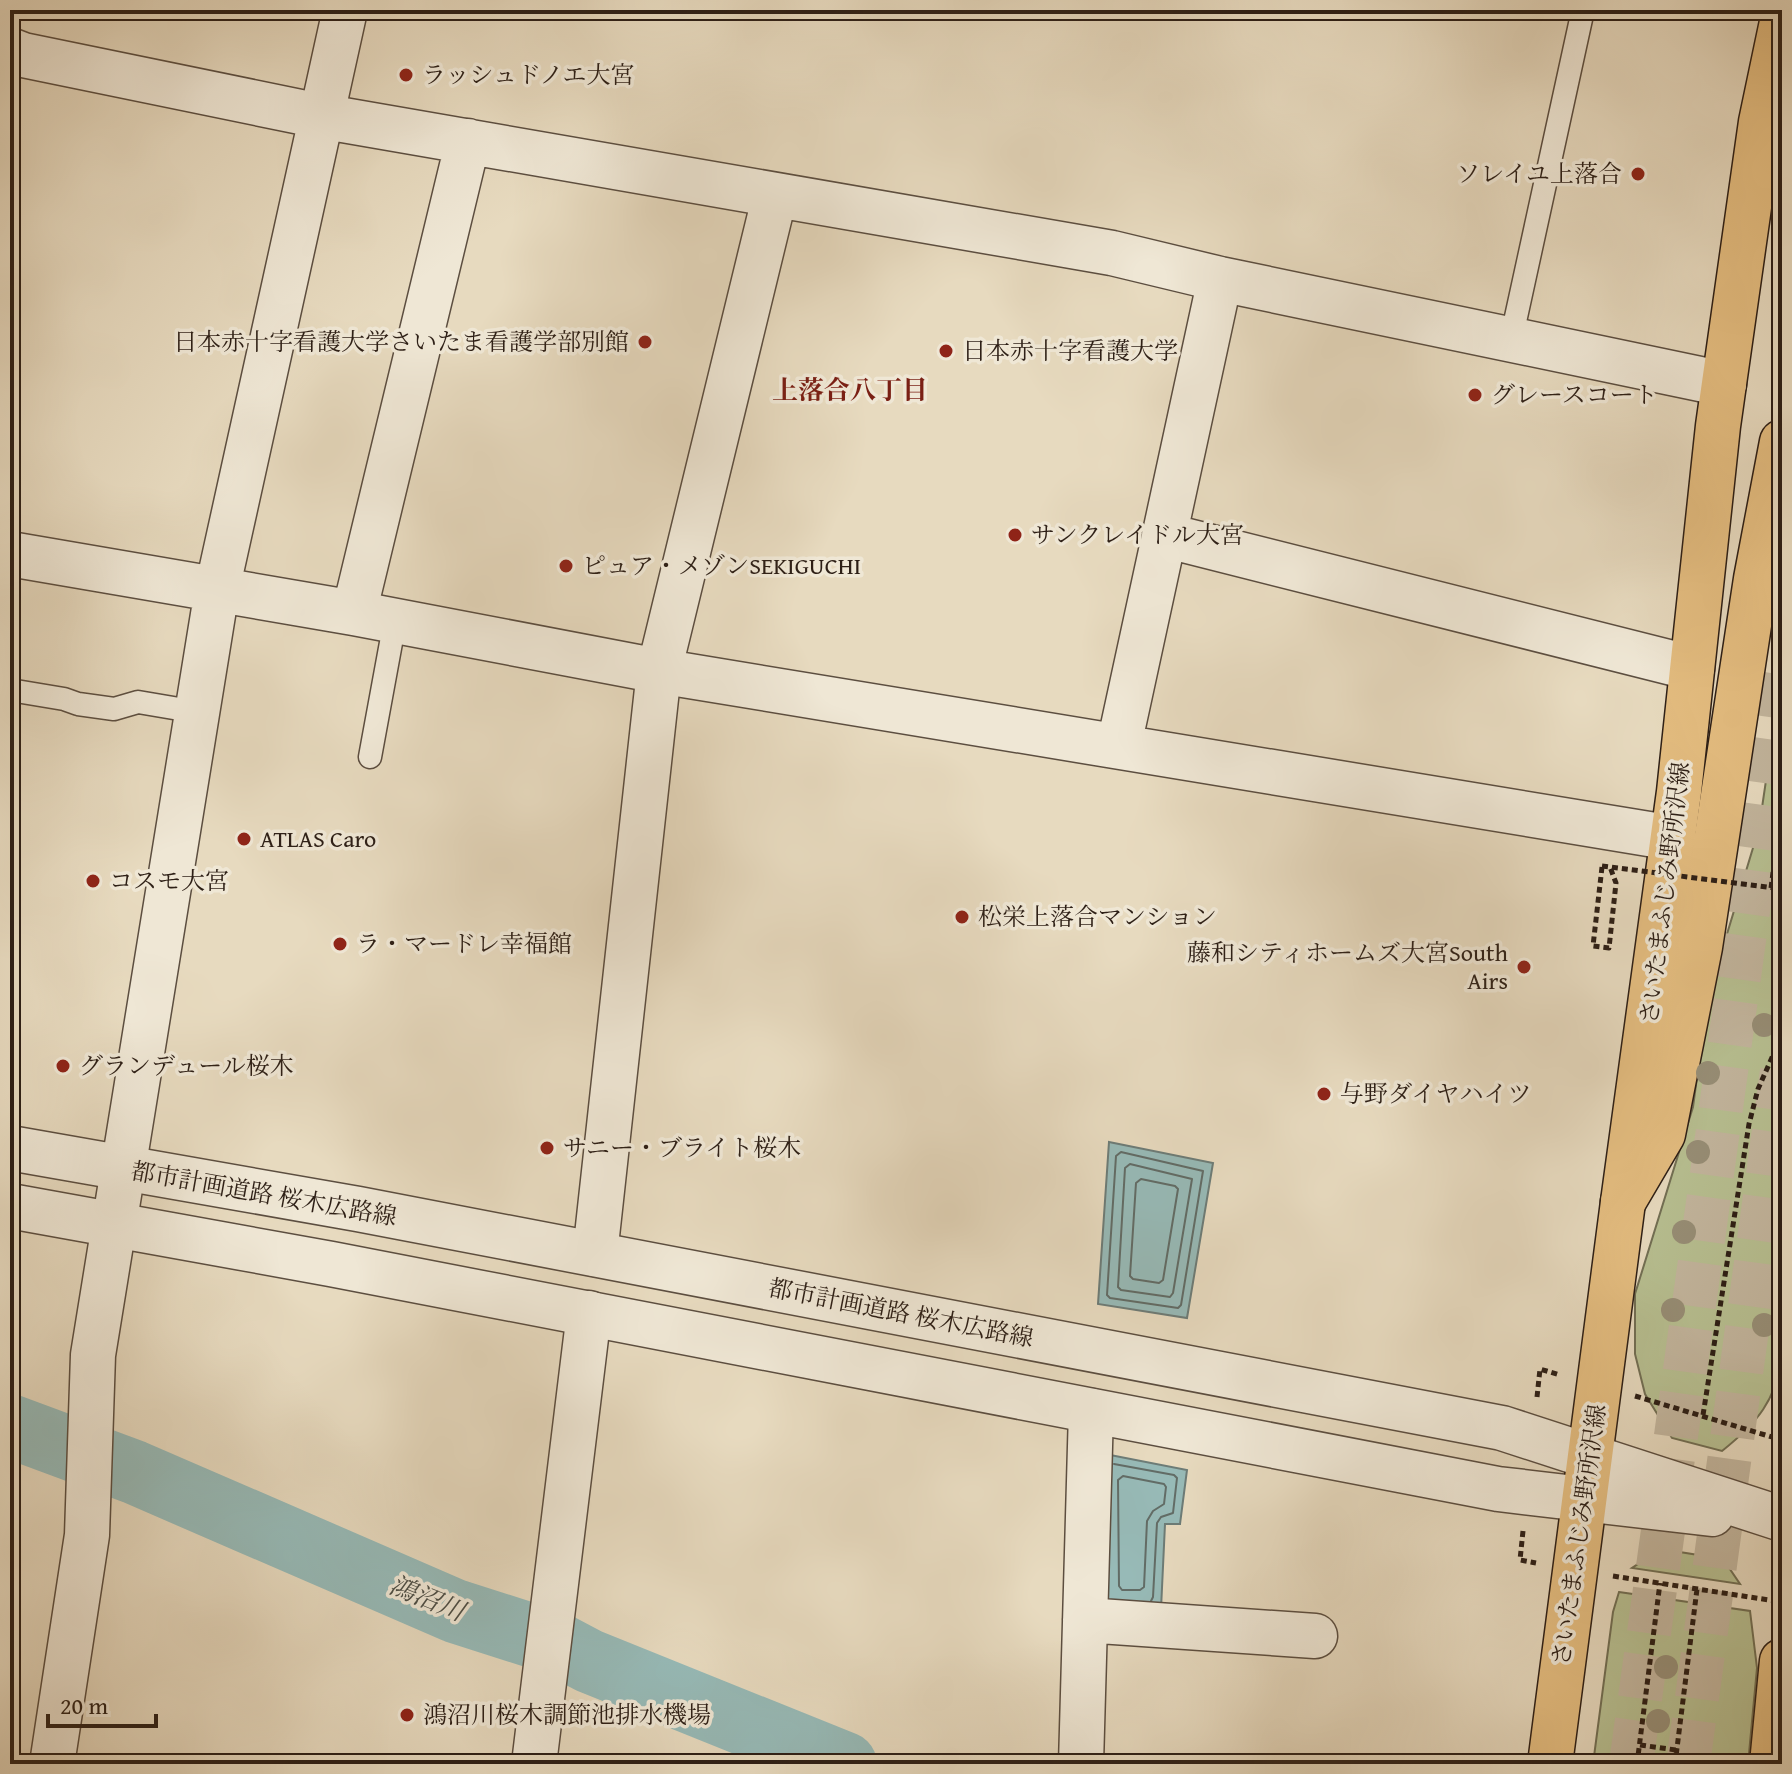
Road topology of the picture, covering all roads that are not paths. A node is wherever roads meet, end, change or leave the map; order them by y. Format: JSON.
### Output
{"nodes":[{"id":1,"x":345,"y":10,"type":"edge"},
{"id":2,"x":1583,"y":10,"type":"edge"},
{"id":3,"x":1782,"y":22,"type":"edge"},
{"id":4,"x":10,"y":50,"type":"edge"},
{"id":5,"x":320,"y":116,"type":"junction"},
{"id":6,"x":468,"y":141,"type":"junction"},
{"id":7,"x":775,"y":195,"type":"junction"},
{"id":8,"x":1220,"y":279,"type":"junction"},
{"id":9,"x":1511,"y":340,"type":"junction"},
{"id":10,"x":1724,"y":384,"type":"junction"},
{"id":11,"x":1782,"y":442,"type":"edge"},
{"id":12,"x":1164,"y":535,"type":"junction"},
{"id":13,"x":10,"y":554,"type":"edge"},
{"id":14,"x":217,"y":590,"type":"junction"},
{"id":15,"x":375,"y":617,"type":"junction"},
{"id":16,"x":1692,"y":668,"type":"junction"},
{"id":17,"x":659,"y":671,"type":"junction"},
{"id":18,"x":10,"y":690,"type":"edge"},
{"id":19,"x":197,"y":712,"type":"junction"},
{"id":20,"x":1119,"y":745,"type":"junction"},
{"id":21,"x":370,"y":757,"type":"dead end"},
{"id":22,"x":1673,"y":838,"type":"junction"},
{"id":23,"x":10,"y":1148,"type":"edge"},
{"id":24,"x":124,"y":1169,"type":"junction"},
{"id":25,"x":1623,"y":1202,"type":"junction"},
{"id":26,"x":10,"y":1206,"type":"edge"},
{"id":27,"x":114,"y":1226,"type":"junction"},
{"id":28,"x":595,"y":1254,"type":"junction"},
{"id":29,"x":589,"y":1313,"type":"junction"},
{"id":30,"x":1091,"y":1411,"type":"junction"},
{"id":31,"x":1590,"y":1454,"type":"junction"},
{"id":32,"x":1584,"y":1500,"type":"junction"},
{"id":33,"x":1782,"y":1520,"type":"edge"},
{"id":34,"x":1085,"y":1620,"type":"junction"},
{"id":35,"x":1315,"y":1636,"type":"dead end"},
{"id":36,"x":1782,"y":1661,"type":"edge"},
{"id":37,"x":52,"y":1764,"type":"edge"},
{"id":38,"x":534,"y":1764,"type":"edge"},
{"id":39,"x":1081,"y":1764,"type":"edge"},
{"id":40,"x":1550,"y":1764,"type":"edge"},
{"id":41,"x":1772,"y":1764,"type":"edge"}],
"edges":[{"from":1,"to":5,"type":"street"},
{"from":2,"to":9,"type":"lane"},
{"from":3,"to":10,"type":"main road","name":"さいたまふじみ野所沢線"},
{"from":4,"to":5,"type":"street"},
{"from":5,"to":6,"type":"street"},
{"from":5,"to":14,"type":"street"},
{"from":6,"to":7,"type":"street"},
{"from":6,"to":15,"type":"street"},
{"from":7,"to":8,"type":"street"},
{"from":7,"to":17,"type":"street"},
{"from":8,"to":9,"type":"street"},
{"from":8,"to":12,"type":"street"},
{"from":9,"to":10,"type":"street"},
{"from":10,"to":16,"type":"main road","name":"さいたまふじみ野所沢線"},
{"from":11,"to":25,"type":"main road"},
{"from":12,"to":16,"type":"street"},
{"from":12,"to":20,"type":"street"},
{"from":13,"to":14,"type":"street"},
{"from":14,"to":15,"type":"street"},
{"from":14,"to":19,"type":"street"},
{"from":15,"to":17,"type":"street"},
{"from":15,"to":21,"type":"lane"},
{"from":16,"to":22,"type":"main road","name":"さいたまふじみ野所沢線"},
{"from":17,"to":20,"type":"street"},
{"from":17,"to":28,"type":"street"},
{"from":18,"to":19,"type":"lane"},
{"from":19,"to":24,"type":"street"},
{"from":20,"to":22,"type":"street"},
{"from":22,"to":25,"type":"main road","name":"さいたまふじみ野所沢線"},
{"from":23,"to":24,"type":"street","name":"都市計画道路 桜木広路線"},
{"from":24,"to":27,"type":"street"},
{"from":24,"to":28,"type":"street","name":"都市計画道路 桜木広路線"},
{"from":25,"to":31,"type":"main road","name":"さいたまふじみ野所沢線"},
{"from":26,"to":27,"type":"street","name":"都市計画道路 桜木広路線"},
{"from":27,"to":29,"type":"street","name":"都市計画道路 桜木広路線"},
{"from":27,"to":37,"type":"street"},
{"from":28,"to":31,"type":"street","name":"都市計画道路 桜木広路線"},
{"from":29,"to":30,"type":"street","name":"都市計画道路 桜木広路線"},
{"from":29,"to":38,"type":"street"},
{"from":30,"to":32,"type":"street","name":"都市計画道路 桜木広路線"},
{"from":30,"to":34,"type":"street"},
{"from":31,"to":32,"type":"main road","name":"さいたまふじみ野所沢線"},
{"from":31,"to":33,"type":"street","name":"都市計画道路 桜木広路線"},
{"from":32,"to":33,"type":"street","name":"都市計画道路 桜木広路線"},
{"from":32,"to":40,"type":"main road","name":"さいたまふじみ野所沢線"},
{"from":34,"to":35,"type":"street"},
{"from":34,"to":39,"type":"street"},
{"from":36,"to":41,"type":"main road"}]}
